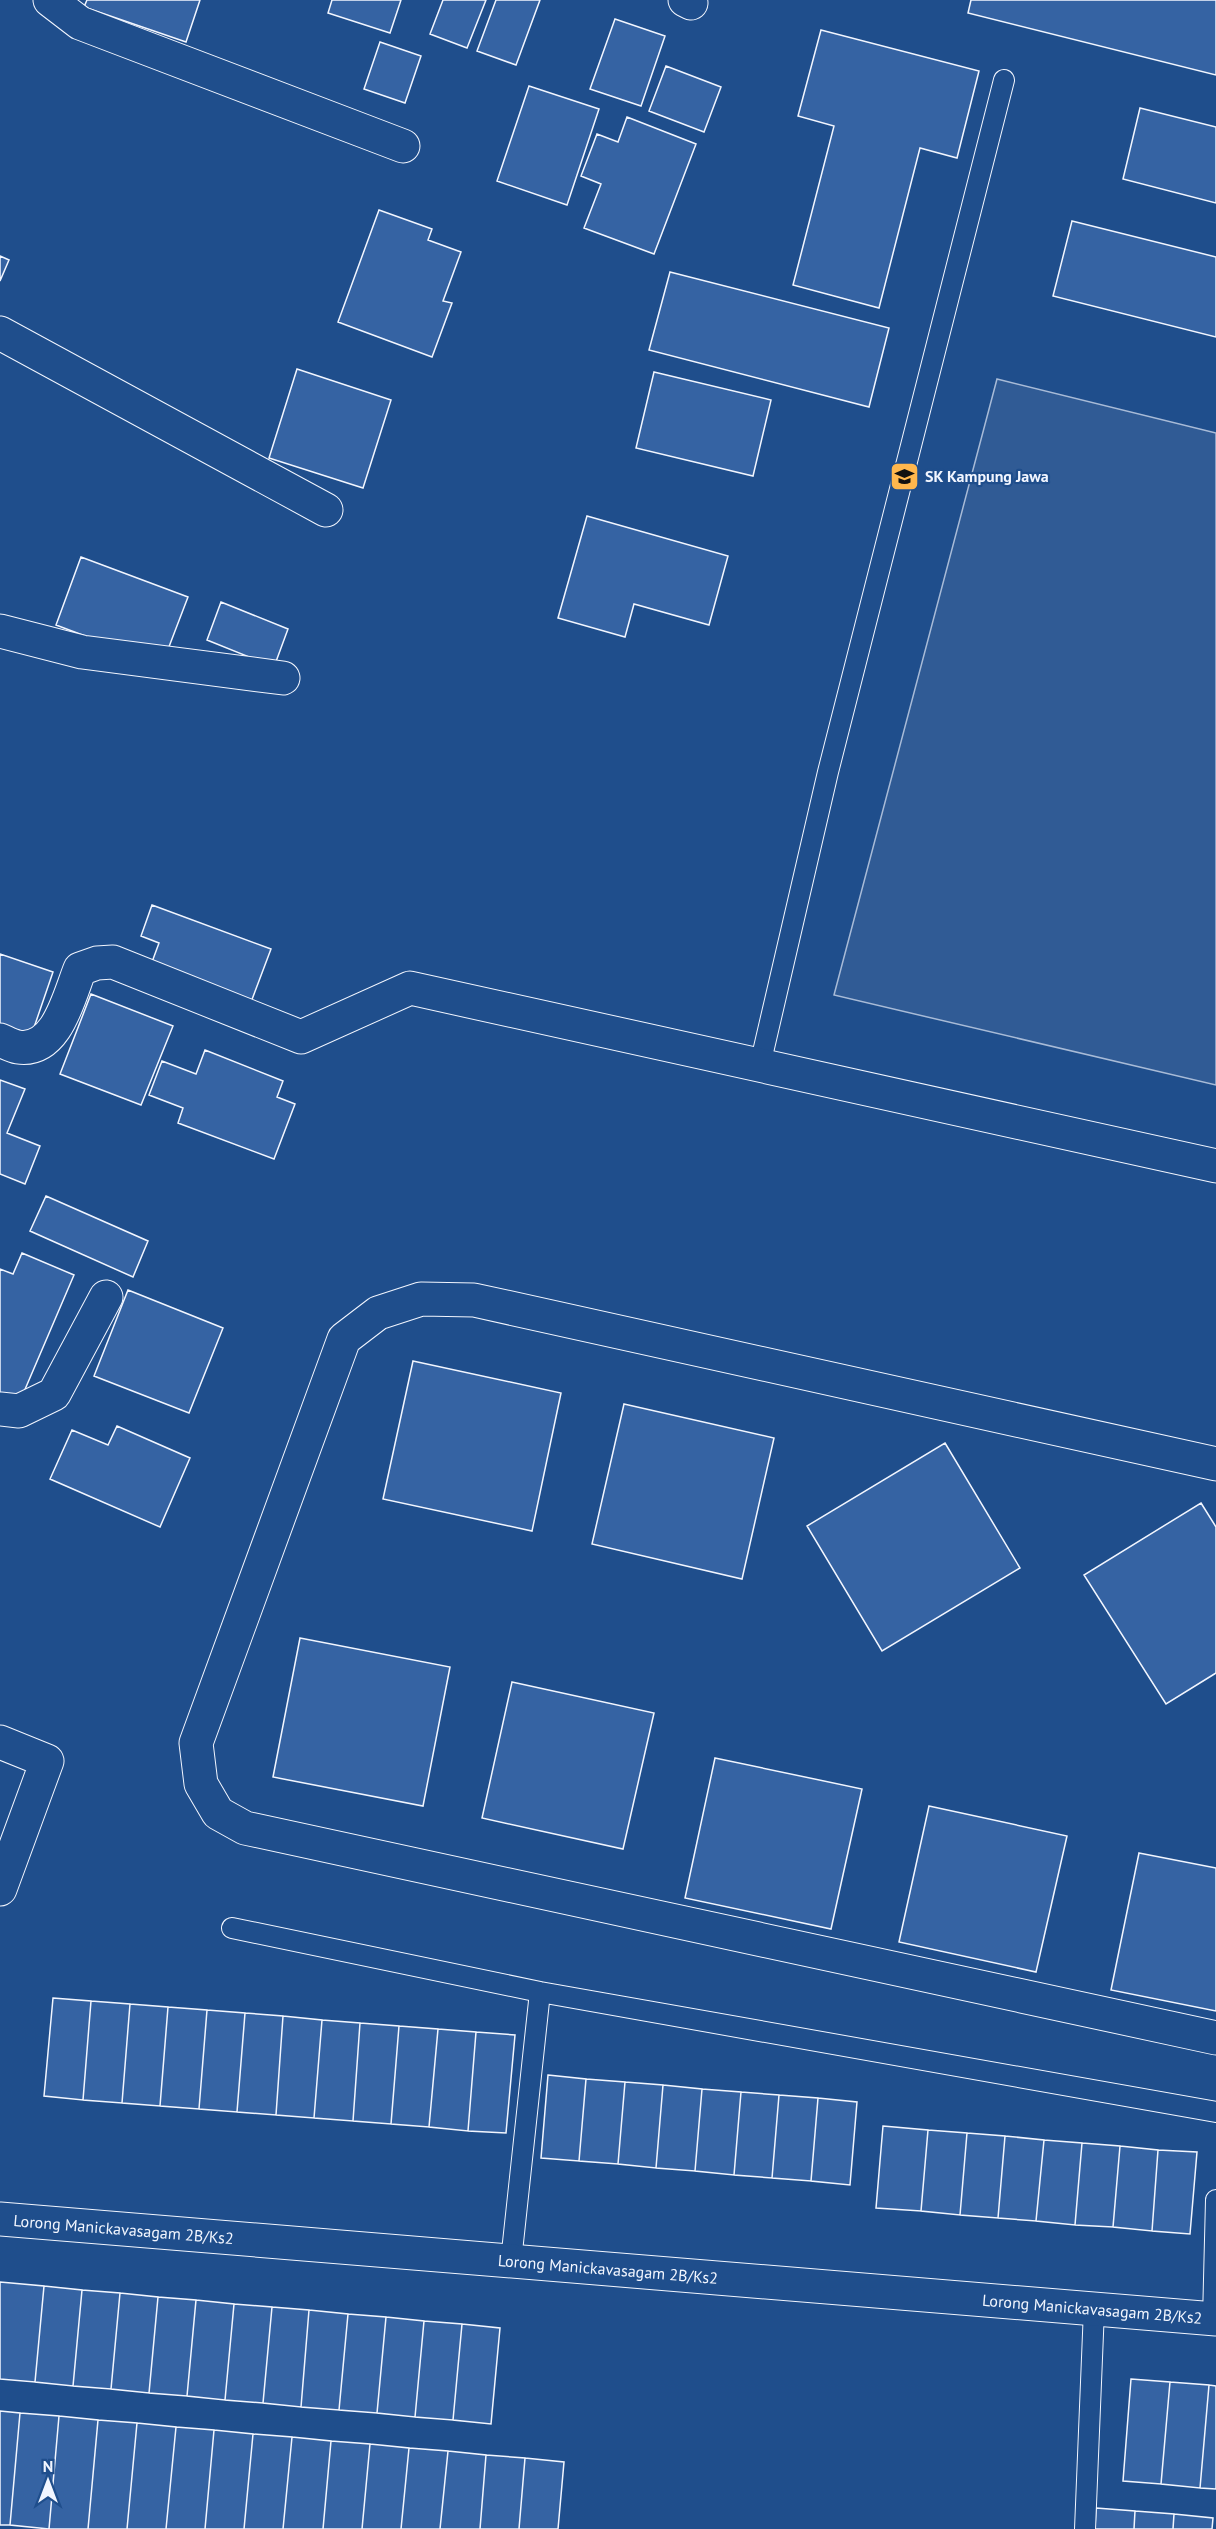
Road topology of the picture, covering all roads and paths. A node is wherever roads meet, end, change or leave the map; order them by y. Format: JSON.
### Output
{"nodes":[{"id":1,"x":50,"y":0,"type":"edge"},
{"id":2,"x":1004,"y":80,"type":"dead end"},
{"id":3,"x":403,"y":146,"type":"dead end"},
{"id":4,"x":0,"y":333,"type":"edge"},
{"id":5,"x":326,"y":510,"type":"dead end"},
{"id":6,"x":0,"y":631,"type":"edge"},
{"id":7,"x":283,"y":678,"type":"dead end"},
{"id":8,"x":0,"y":1040,"type":"edge"},
{"id":9,"x":760,"y":1065,"type":"junction"},
{"id":10,"x":1216,"y":1166,"type":"edge"},
{"id":11,"x":106,"y":1297,"type":"dead end"},
{"id":12,"x":0,"y":1409,"type":"edge"},
{"id":13,"x":1216,"y":1464,"type":"edge"},
{"id":14,"x":0,"y":1742,"type":"edge"},
{"id":15,"x":0,"y":1889,"type":"edge"},
{"id":16,"x":232,"y":1928,"type":"dead end"},
{"id":17,"x":540,"y":1992,"type":"junction"},
{"id":18,"x":1216,"y":2038,"type":"edge"},
{"id":19,"x":1216,"y":2112,"type":"edge"},
{"id":20,"x":1216,"y":2200,"type":"edge"},
{"id":21,"x":0,"y":2219,"type":"edge"},
{"id":22,"x":511,"y":2261,"type":"junction"},
{"id":23,"x":1094,"y":2309,"type":"junction"},
{"id":24,"x":1214,"y":2319,"type":"edge"},
{"id":25,"x":1084,"y":2529,"type":"edge"}],
"edges":[{"from":1,"to":3,"type":"street"},
{"from":2,"to":9,"type":"lane"},
{"from":4,"to":5,"type":"street"},
{"from":6,"to":7,"type":"street"},
{"from":8,"to":9,"type":"street"},
{"from":9,"to":10,"type":"street"},
{"from":11,"to":12,"type":"street"},
{"from":13,"to":18,"type":"street"},
{"from":14,"to":15,"type":"street"},
{"from":16,"to":17,"type":"lane"},
{"from":17,"to":19,"type":"lane"},
{"from":17,"to":22,"type":"lane"},
{"from":20,"to":24,"type":"lane"},
{"from":21,"to":22,"type":"street","name":"Lorong Manickavasagam 2B/Ks2"},
{"from":22,"to":23,"type":"street","name":"Lorong Manickavasagam 2B/Ks2"},
{"from":23,"to":24,"type":"street","name":"Lorong Manickavasagam 2B/Ks2"},
{"from":23,"to":25,"type":"lane"}]}
